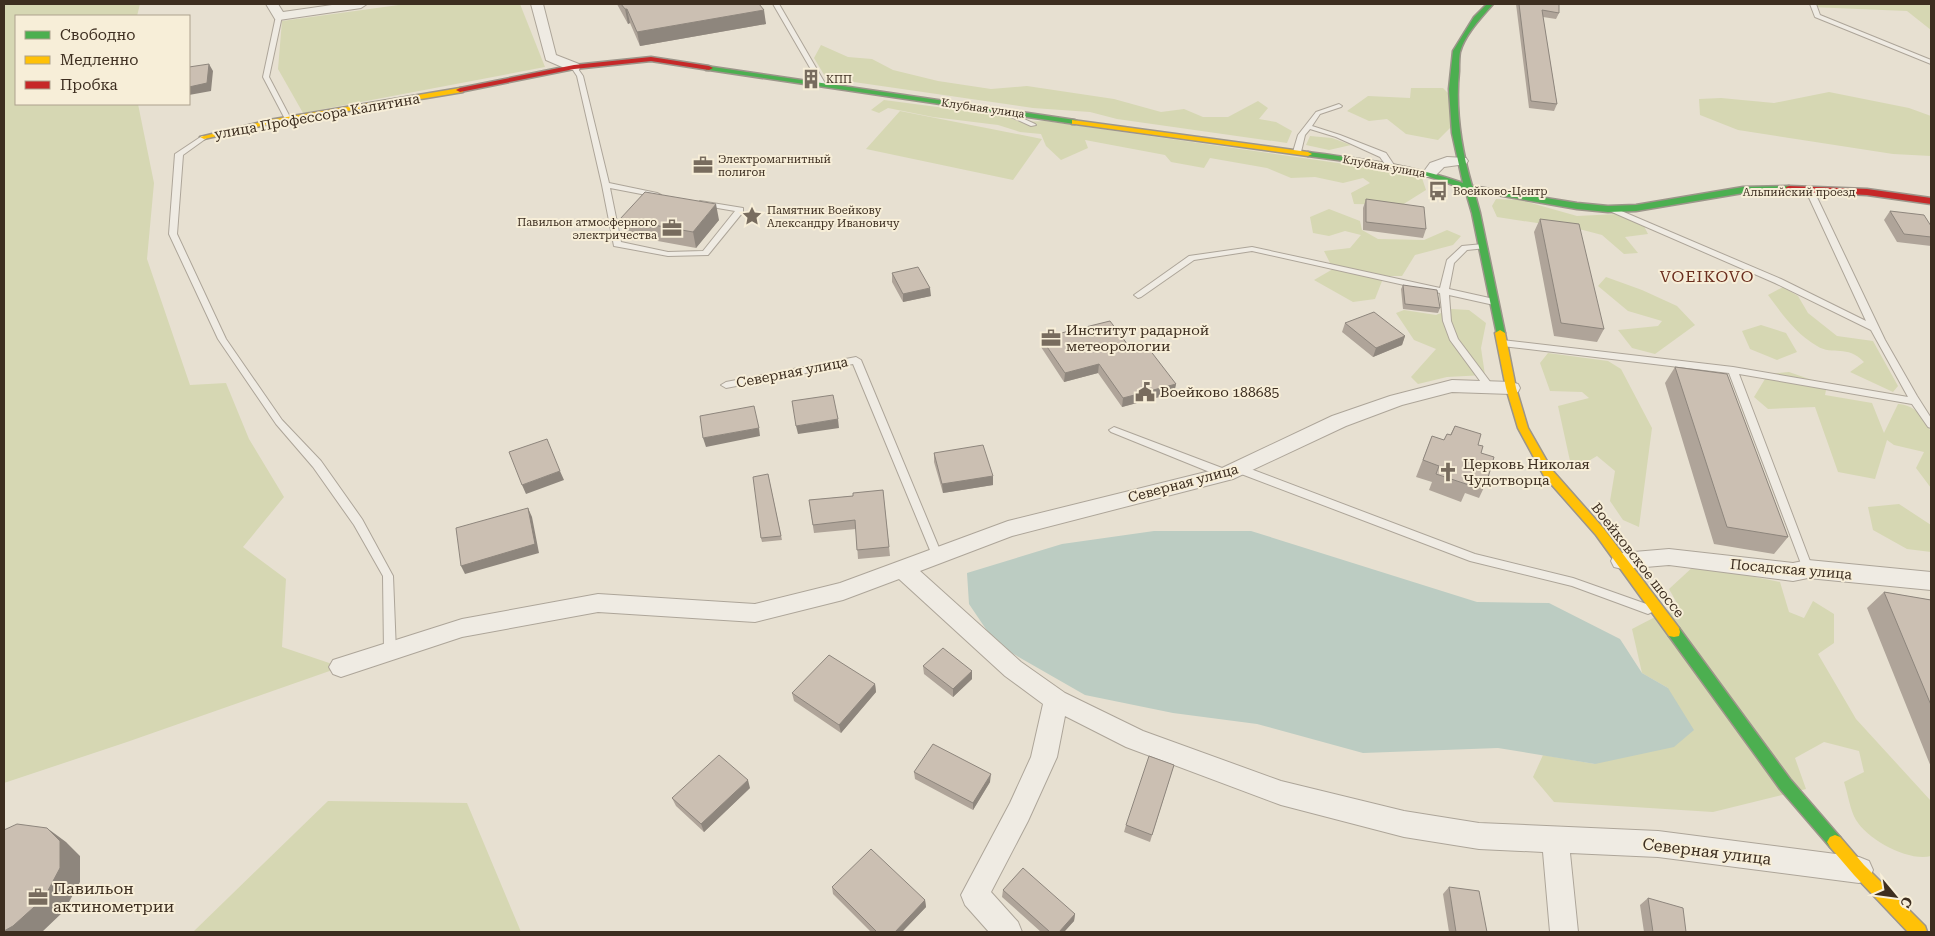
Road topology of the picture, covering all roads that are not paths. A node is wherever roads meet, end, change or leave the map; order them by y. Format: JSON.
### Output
{"nodes":[{"id":1,"x":272,"y":4,"type":"edge"},
{"id":2,"x":361,"y":4,"type":"edge"},
{"id":3,"x":537,"y":4,"type":"edge"},
{"id":4,"x":776,"y":4,"type":"edge"},
{"id":5,"x":1490,"y":4,"type":"edge"},
{"id":6,"x":1813,"y":4,"type":"edge"},
{"id":7,"x":280,"y":16,"type":"junction"},
{"id":8,"x":1931,"y":62,"type":"edge"},
{"id":9,"x":574,"y":67,"type":"junction"},
{"id":10,"x":823,"y":85,"type":"junction"},
{"id":11,"x":1340,"y":106,"type":"dead end"},
{"id":12,"x":1005,"y":112,"type":"junction"},
{"id":13,"x":288,"y":119,"type":"junction"},
{"id":14,"x":1033,"y":125,"type":"dead end"},
{"id":15,"x":1309,"y":127,"type":"junction"},
{"id":16,"x":204,"y":137,"type":"joint"},
{"id":17,"x":1297,"y":152,"type":"junction"},
{"id":18,"x":1461,"y":161,"type":"junction"},
{"id":19,"x":1390,"y":165,"type":"junction"},
{"id":20,"x":1429,"y":174,"type":"junction"},
{"id":21,"x":606,"y":185,"type":"junction"},
{"id":22,"x":1470,"y":188,"type":"junction"},
{"id":23,"x":1809,"y":190,"type":"junction"},
{"id":24,"x":663,"y":196,"type":"edge"},
{"id":25,"x":692,"y":201,"type":"edge"},
{"id":26,"x":1931,"y":201,"type":"edge"},
{"id":27,"x":1608,"y":209,"type":"junction"},
{"id":28,"x":1483,"y":246,"type":"junction"},
{"id":29,"x":1444,"y":291,"type":"junction"},
{"id":30,"x":1138,"y":295,"type":"dead end"},
{"id":31,"x":1494,"y":302,"type":"junction"},
{"id":32,"x":1876,"y":329,"type":"junction"},
{"id":33,"x":1502,"y":343,"type":"junction"},
{"id":34,"x":1733,"y":370,"type":"junction"},
{"id":35,"x":726,"y":385,"type":"dead end"},
{"id":36,"x":1489,"y":387,"type":"junction"},
{"id":37,"x":1511,"y":388,"type":"junction"},
{"id":38,"x":1914,"y":401,"type":"junction"},
{"id":39,"x":1931,"y":425,"type":"edge"},
{"id":40,"x":1114,"y":430,"type":"dead end"},
{"id":41,"x":1233,"y":471,"type":"junction"},
{"id":42,"x":937,"y":555,"type":"junction"},
{"id":43,"x":1622,"y":562,"type":"junction"},
{"id":44,"x":902,"y":568,"type":"junction"},
{"id":45,"x":1808,"y":569,"type":"junction"},
{"id":46,"x":1931,"y":581,"type":"edge"},
{"id":47,"x":1661,"y":613,"type":"junction"},
{"id":48,"x":390,"y":652,"type":"junction"},
{"id":49,"x":341,"y":667,"type":"dead end"},
{"id":50,"x":1056,"y":700,"type":"junction"},
{"id":51,"x":1555,"y":839,"type":"junction"},
{"id":52,"x":1859,"y":870,"type":"junction"},
{"id":53,"x":1008,"y":932,"type":"edge"},
{"id":54,"x":1564,"y":932,"type":"edge"},
{"id":55,"x":1919,"y":932,"type":"edge"}],
"edges":[{"from":1,"to":7,"type":"street"},
{"from":2,"to":7,"type":"street"},
{"from":3,"to":9,"type":"street","name":"Клубная улица"},
{"from":4,"to":10,"type":"lane"},
{"from":5,"to":18,"type":"street","name":"Воейковское шоссе"},
{"from":6,"to":8,"type":"lane"},
{"from":7,"to":13,"type":"lane"},
{"from":9,"to":10,"type":"street","name":"Клубная улица"},
{"from":9,"to":13,"type":"street","name":"улица Профессора Калитина"},
{"from":9,"to":21,"type":"lane"},
{"from":10,"to":12,"type":"street","name":"Клубная улица"},
{"from":11,"to":15,"type":"lane"},
{"from":12,"to":14,"type":"lane"},
{"from":12,"to":17,"type":"street","name":"Клубная улица"},
{"from":13,"to":16,"type":"street","name":"улица Профессора Калитина"},
{"from":15,"to":17,"type":"lane"},
{"from":15,"to":19,"type":"lane"},
{"from":16,"to":48,"type":"lane","name":"улица Профессора Калитина"},
{"from":17,"to":19,"type":"street","name":"Клубная улица"},
{"from":18,"to":20,"type":"street"},
{"from":18,"to":22,"type":"street","name":"Воейковское шоссе"},
{"from":19,"to":20,"type":"street","name":"Клубная улица"},
{"from":20,"to":22,"type":"street","name":"Клубная улица"},
{"from":21,"to":24,"type":"lane"},
{"from":21,"to":25,"type":"lane"},
{"from":22,"to":27,"type":"street","name":"Клубная улица"},
{"from":22,"to":28,"type":"street","name":"Воейковское шоссе"},
{"from":23,"to":26,"type":"street","name":"Альпийский проезд"},
{"from":23,"to":27,"type":"street","name":"Альпийский проезд"},
{"from":23,"to":32,"type":"lane"},
{"from":27,"to":32,"type":"lane"},
{"from":28,"to":29,"type":"lane"},
{"from":28,"to":31,"type":"street","name":"Воейковское шоссе"},
{"from":29,"to":30,"type":"lane"},
{"from":29,"to":31,"type":"lane"},
{"from":29,"to":36,"type":"lane"},
{"from":31,"to":33,"type":"street","name":"Воейковское шоссе"},
{"from":32,"to":38,"type":"lane"},
{"from":33,"to":34,"type":"lane"},
{"from":33,"to":37,"type":"street","name":"Воейковское шоссе"},
{"from":34,"to":38,"type":"lane"},
{"from":34,"to":45,"type":"lane"},
{"from":35,"to":42,"type":"lane","name":"Северная улица"},
{"from":36,"to":37,"type":"street","name":"Северная улица"},
{"from":36,"to":41,"type":"street","name":"Северная улица"},
{"from":37,"to":43,"type":"street","name":"Воейковское шоссе"},
{"from":38,"to":39,"type":"lane"},
{"from":40,"to":41,"type":"lane"},
{"from":41,"to":42,"type":"street","name":"Северная улица"},
{"from":41,"to":47,"type":"lane"},
{"from":42,"to":44,"type":"street","name":"Северная улица"},
{"from":43,"to":45,"type":"street","name":"Посадская улица"},
{"from":43,"to":47,"type":"street","name":"Воейковское шоссе"},
{"from":44,"to":48,"type":"street","name":"Северная улица"},
{"from":44,"to":50,"type":"street","name":"Северная улица"},
{"from":45,"to":46,"type":"street","name":"Посадская улица"},
{"from":47,"to":52,"type":"street","name":"Воейковское шоссе"},
{"from":48,"to":49,"type":"street"},
{"from":50,"to":51,"type":"street","name":"Северная улица"},
{"from":50,"to":53,"type":"street"},
{"from":51,"to":52,"type":"street","name":"Северная улица"},
{"from":51,"to":54,"type":"street"},
{"from":52,"to":55,"type":"street","name":"Воейковское шоссе"}]}
